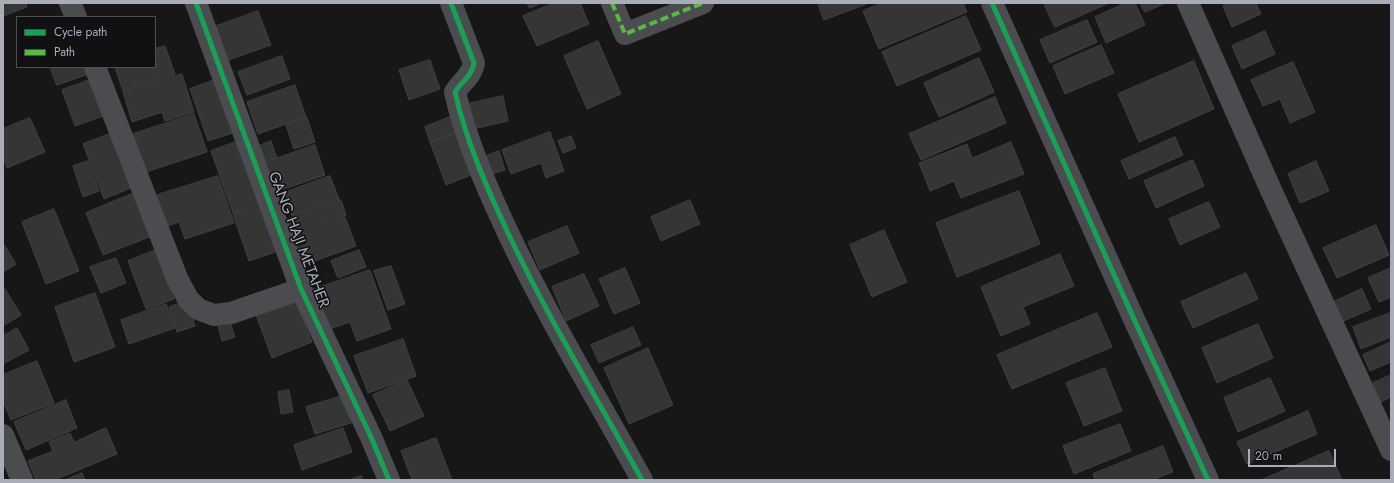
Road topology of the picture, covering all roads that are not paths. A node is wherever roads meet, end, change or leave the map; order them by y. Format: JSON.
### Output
{"nodes":[{"id":1,"x":70,"y":3,"type":"edge"},
{"id":2,"x":196,"y":3,"type":"edge"},
{"id":3,"x":451,"y":3,"type":"edge"},
{"id":4,"x":612,"y":3,"type":"edge"},
{"id":5,"x":703,"y":3,"type":"edge"},
{"id":6,"x":992,"y":3,"type":"edge"},
{"id":7,"x":1188,"y":3,"type":"edge"},
{"id":8,"x":76,"y":16,"type":"edge"},
{"id":9,"x":95,"y":68,"type":"edge"},
{"id":10,"x":301,"y":289,"type":"junction"},
{"id":11,"x":3,"y":435,"type":"edge"},
{"id":12,"x":1391,"y":450,"type":"edge"},
{"id":13,"x":22,"y":480,"type":"edge"},
{"id":14,"x":389,"y":480,"type":"edge"},
{"id":15,"x":642,"y":480,"type":"edge"},
{"id":16,"x":1208,"y":480,"type":"edge"}],
"edges":[{"from":1,"to":8,"type":"street"},
{"from":2,"to":10,"type":"street","name":"GANG HAJI METAHER"},
{"from":3,"to":15,"type":"street"},
{"from":4,"to":5,"type":"street"},
{"from":6,"to":16,"type":"street"},
{"from":7,"to":12,"type":"street"},
{"from":9,"to":10,"type":"street"},
{"from":10,"to":14,"type":"street","name":"GANG HAJI METAHER"},
{"from":11,"to":13,"type":"street"}]}
